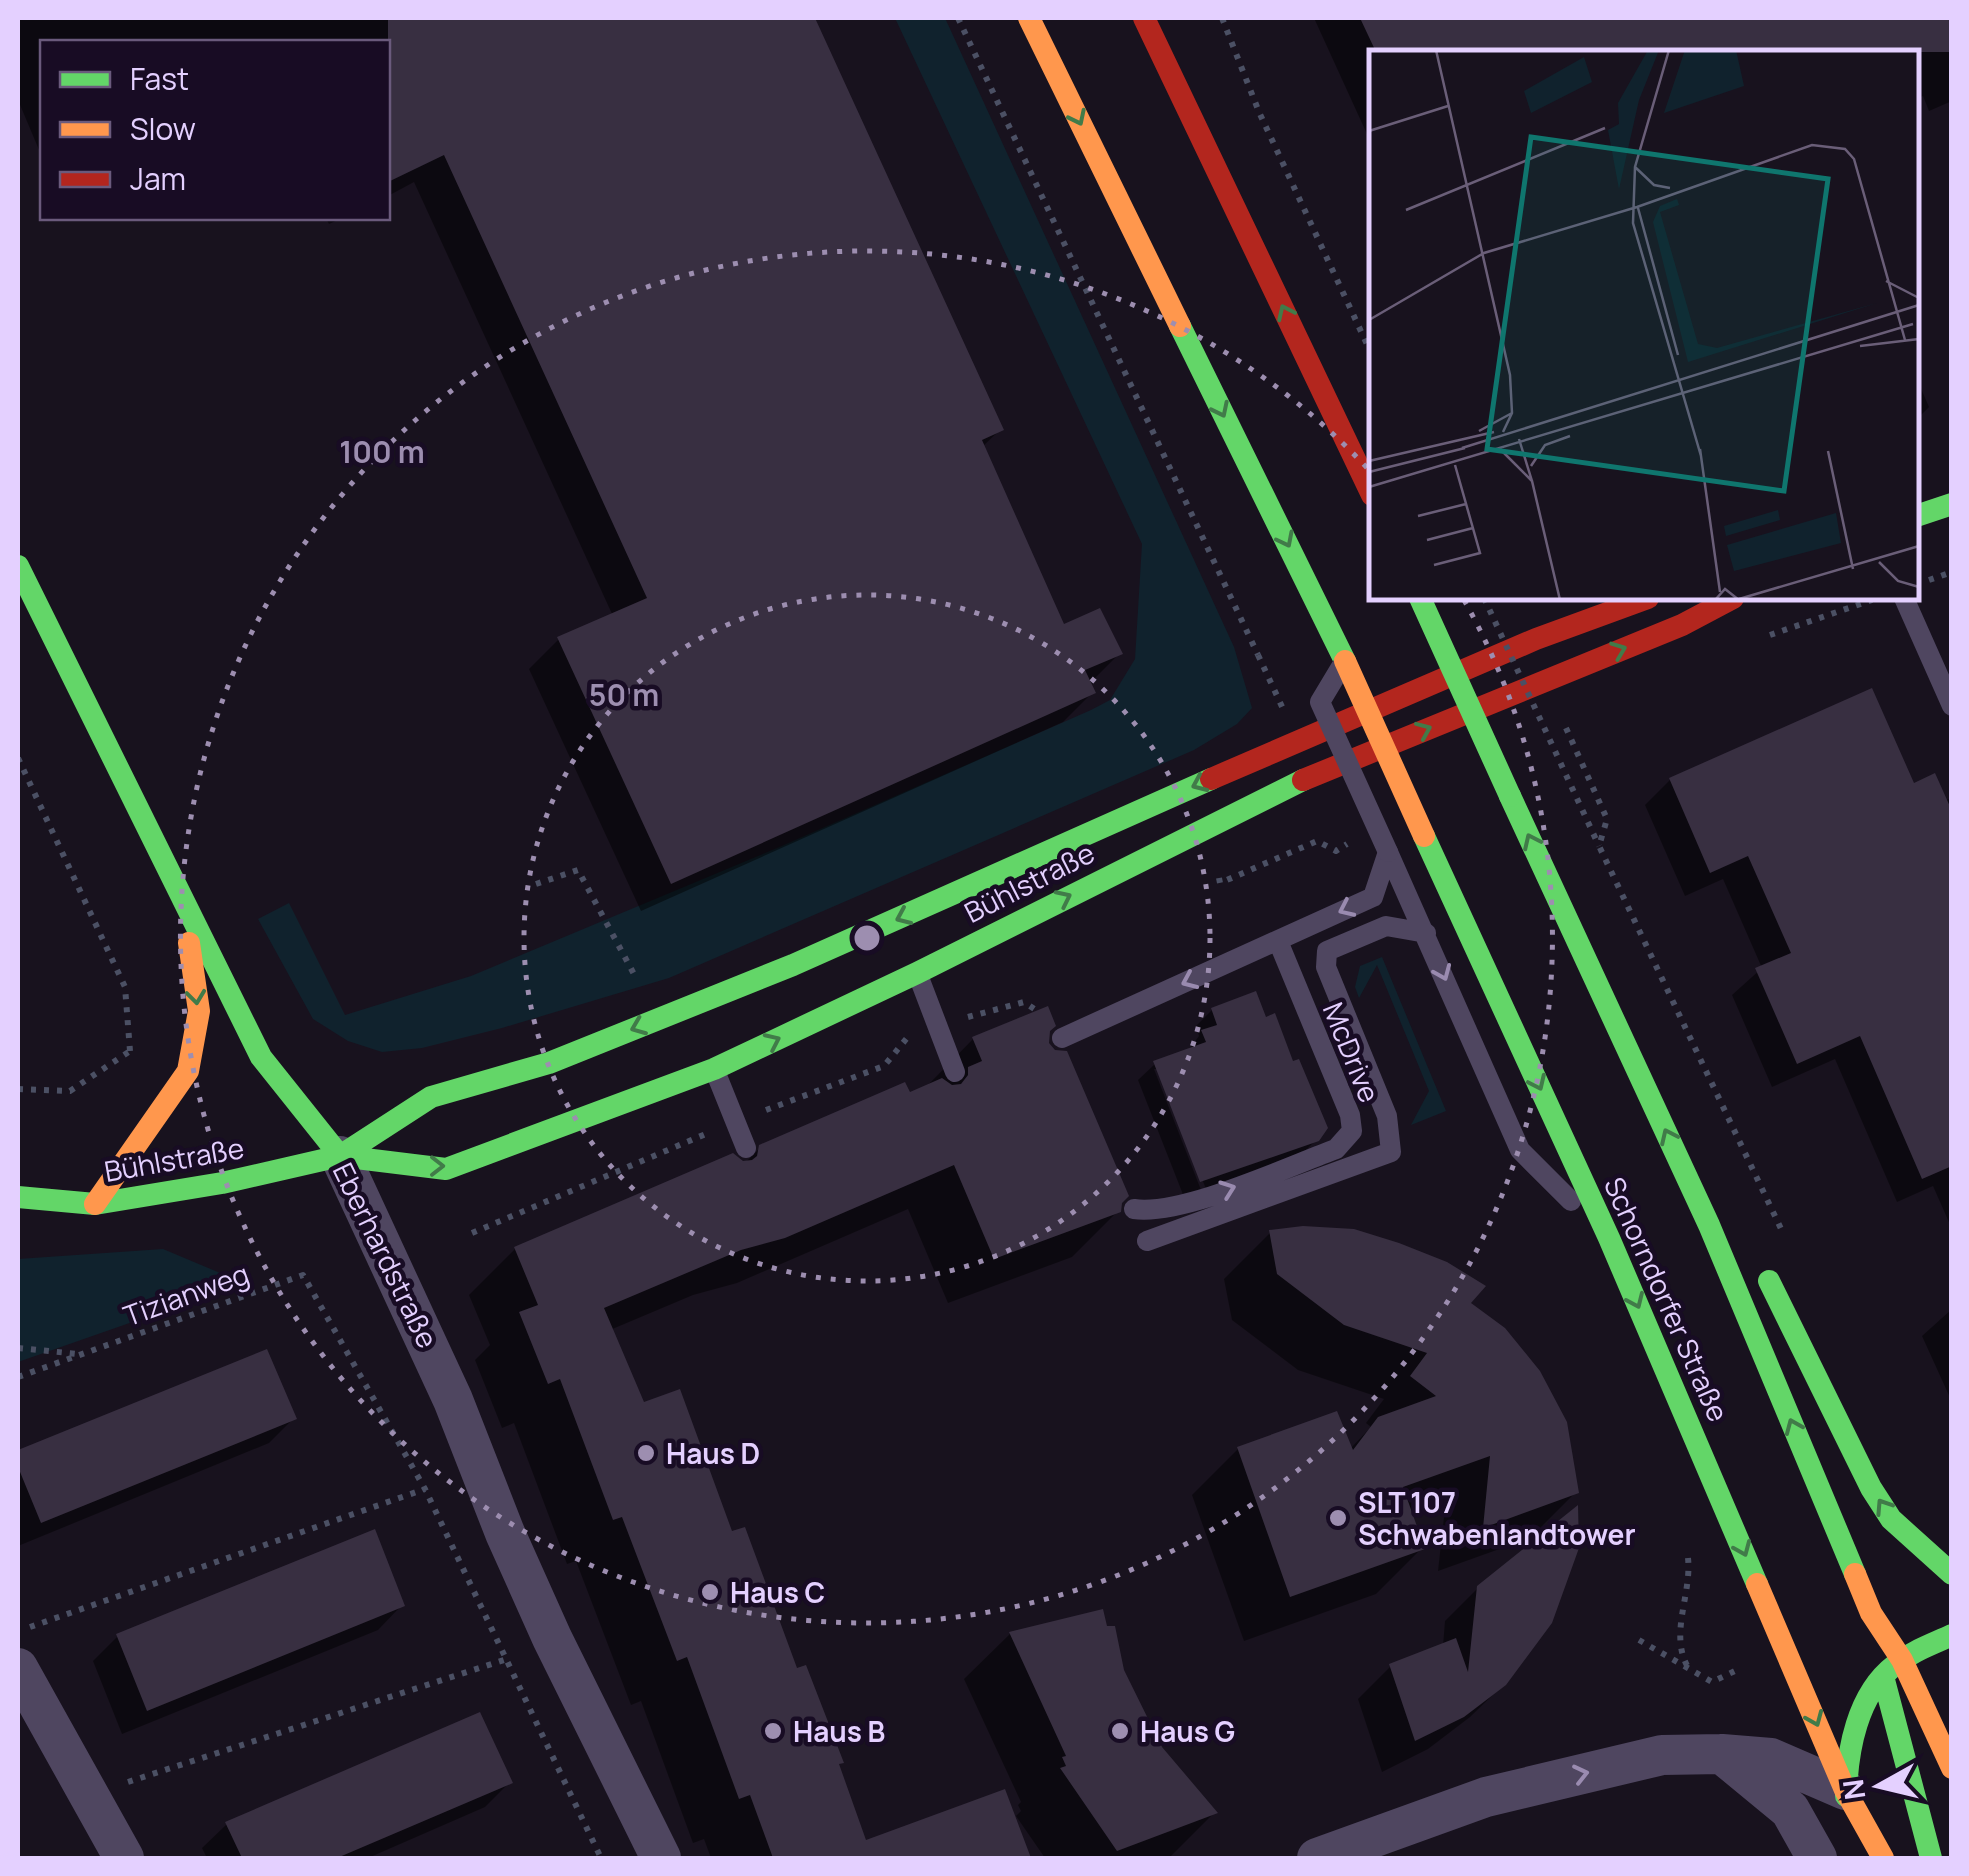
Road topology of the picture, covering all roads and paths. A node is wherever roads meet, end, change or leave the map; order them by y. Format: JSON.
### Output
{"nodes":[{"id":1,"x":958,"y":18,"type":"edge"},
{"id":2,"x":1029,"y":18,"type":"edge"},
{"id":3,"x":1144,"y":18,"type":"edge"},
{"id":4,"x":1222,"y":18,"type":"edge"},
{"id":5,"x":1369,"y":349,"type":"edge"},
{"id":6,"x":1369,"y":489,"type":"edge"},
{"id":7,"x":1952,"y":504,"type":"edge"},
{"id":8,"x":1919,"y":515,"type":"edge"},
{"id":9,"x":18,"y":566,"type":"edge"},
{"id":10,"x":1421,"y":600,"type":"edge"},
{"id":11,"x":1485,"y":600,"type":"edge"},
{"id":12,"x":1643,"y":600,"type":"edge"},
{"id":13,"x":1729,"y":600,"type":"edge"},
{"id":14,"x":1905,"y":600,"type":"edge"},
{"id":15,"x":1258,"y":655,"type":"dead end"},
{"id":16,"x":1344,"y":661,"type":"junction"},
{"id":17,"x":1952,"y":706,"type":"edge"},
{"id":18,"x":1560,"y":714,"type":"dead end"},
{"id":19,"x":18,"y":758,"type":"edge"},
{"id":20,"x":1347,"y":844,"type":"dead end"},
{"id":21,"x":1599,"y":846,"type":"junction"},
{"id":22,"x":1388,"y":852,"type":"junction"},
{"id":23,"x":1230,"y":879,"type":"dead end"},
{"id":24,"x":536,"y":884,"type":"dead end"},
{"id":25,"x":182,"y":901,"type":"junction"},
{"id":26,"x":1426,"y":932,"type":"junction"},
{"id":27,"x":1278,"y":941,"type":"junction"},
{"id":28,"x":917,"y":973,"type":"junction"},
{"id":29,"x":636,"y":978,"type":"dead end"},
{"id":30,"x":1036,"y":1010,"type":"dead end"},
{"id":31,"x":961,"y":1018,"type":"dead end"},
{"id":32,"x":917,"y":1026,"type":"dead end"},
{"id":33,"x":1062,"y":1038,"type":"dead end"},
{"id":34,"x":714,"y":1069,"type":"junction"},
{"id":35,"x":955,"y":1072,"type":"dead end"},
{"id":36,"x":18,"y":1088,"type":"edge"},
{"id":37,"x":736,"y":1120,"type":"junction"},
{"id":38,"x":746,"y":1148,"type":"dead end"},
{"id":39,"x":340,"y":1156,"type":"junction"},
{"id":40,"x":18,"y":1196,"type":"edge"},
{"id":41,"x":95,"y":1204,"type":"junction"},
{"id":42,"x":1134,"y":1209,"type":"dead end"},
{"id":43,"x":1709,"y":1225,"type":"junction"},
{"id":44,"x":472,"y":1233,"type":"dead end"},
{"id":45,"x":1609,"y":1238,"type":"junction"},
{"id":46,"x":1147,"y":1240,"type":"dead end"},
{"id":47,"x":1788,"y":1243,"type":"dead end"},
{"id":48,"x":18,"y":1348,"type":"edge"},
{"id":49,"x":84,"y":1354,"type":"junction"},
{"id":50,"x":18,"y":1378,"type":"edge"},
{"id":51,"x":425,"y":1488,"type":"junction"},
{"id":52,"x":1687,"y":1551,"type":"dead end"},
{"id":53,"x":1952,"y":1574,"type":"edge"},
{"id":54,"x":1872,"y":1613,"type":"junction"},
{"id":55,"x":18,"y":1632,"type":"edge"},
{"id":56,"x":1952,"y":1635,"type":"edge"},
{"id":57,"x":1638,"y":1640,"type":"dead end"},
{"id":58,"x":507,"y":1659,"type":"junction"},
{"id":59,"x":1902,"y":1660,"type":"junction"},
{"id":60,"x":18,"y":1668,"type":"edge"},
{"id":61,"x":1689,"y":1669,"type":"junction"},
{"id":62,"x":1883,"y":1676,"type":"junction"},
{"id":63,"x":1712,"y":1682,"type":"dead end"},
{"id":64,"x":1722,"y":1754,"type":"junction"},
{"id":65,"x":1951,"y":1769,"type":"edge"},
{"id":66,"x":1846,"y":1790,"type":"junction"},
{"id":67,"x":89,"y":1794,"type":"junction"},
{"id":68,"x":124,"y":1858,"type":"edge"},
{"id":69,"x":599,"y":1858,"type":"edge"},
{"id":70,"x":661,"y":1858,"type":"edge"},
{"id":71,"x":1317,"y":1858,"type":"edge"},
{"id":72,"x":1817,"y":1858,"type":"edge"},
{"id":73,"x":1853,"y":1858,"type":"edge"},
{"id":74,"x":1883,"y":1858,"type":"edge"},
{"id":75,"x":1931,"y":1858,"type":"edge"}],
"edges":[{"from":1,"to":15,"type":"path"},
{"from":2,"to":16,"type":"main road","name":"Schorndorfer Straße","one_way":true},
{"from":6,"to":3,"type":"main road","one_way":true},
{"from":4,"to":5,"type":"path"},
{"from":7,"to":8,"type":"main road"},
{"from":9,"to":25,"type":"main road","name":"Eberhardstraße"},
{"from":43,"to":10,"type":"main road","one_way":true,"bridge":true},
{"from":11,"to":21,"type":"path","bridge":true},
{"from":12,"to":39,"type":"main road","name":"Bühlstraße","one_way":true},
{"from":28,"to":13,"type":"main road","name":"Bühlstraße","one_way":true},
{"from":14,"to":17,"type":"lane"},
{"from":16,"to":22,"type":"lane","bridge":true},
{"from":16,"to":45,"type":"main road","name":"Schorndorfer Straße","one_way":true,"bridge":true},
{"from":18,"to":21,"type":"path"},
{"from":19,"to":36,"type":"path"},
{"from":20,"to":23,"type":"path"},
{"from":21,"to":47,"type":"path"},
{"from":22,"to":26,"type":"lane"},
{"from":22,"to":27,"type":"lane","one_way":true},
{"from":24,"to":29,"type":"path"},
{"from":25,"to":39,"type":"main road","name":"Eberhardstraße"},
{"from":25,"to":41,"type":"main road","one_way":true},
{"from":26,"to":45,"type":"lane","one_way":true},
{"from":26,"to":46,"type":"lane"},
{"from":27,"to":33,"type":"lane","one_way":true},
{"from":42,"to":27,"type":"lane","name":"McDrive","one_way":true},
{"from":34,"to":28,"type":"main road","name":"Bühlstraße","one_way":true},
{"from":28,"to":35,"type":"lane"},
{"from":30,"to":31,"type":"path"},
{"from":32,"to":37,"type":"path"},
{"from":34,"to":37,"type":"lane"},
{"from":39,"to":34,"type":"main road","name":"Bühlstraße","one_way":true},
{"from":37,"to":38,"type":"lane"},
{"from":37,"to":44,"type":"path"},
{"from":39,"to":41,"type":"main road","name":"Bühlstraße"},
{"from":39,"to":70,"type":"street","name":"Eberhardstraße"},
{"from":40,"to":41,"type":"main road","name":"Bühlstraße"},
{"from":53,"to":43,"type":"main road","one_way":true},
{"from":54,"to":43,"type":"main road","one_way":true},
{"from":45,"to":66,"type":"main road","name":"Schorndorfer Straße","one_way":true},
{"from":48,"to":49,"type":"path","name":"Tizianweg"},
{"from":49,"to":50,"type":"path","name":"Tizianweg"},
{"from":49,"to":51,"type":"path","name":"Tizianweg"},
{"from":51,"to":55,"type":"path"},
{"from":51,"to":58,"type":"path"},
{"from":52,"to":61,"type":"path"},
{"from":54,"to":59,"type":"main road"},
{"from":54,"to":62,"type":"main road"},
{"from":56,"to":59,"type":"main road"},
{"from":57,"to":61,"type":"path"},
{"from":58,"to":67,"type":"path"},
{"from":58,"to":69,"type":"path"},
{"from":59,"to":62,"type":"main road"},
{"from":59,"to":65,"type":"main road"},
{"from":60,"to":67,"type":"street"},
{"from":61,"to":63,"type":"path"},
{"from":62,"to":66,"type":"main road"},
{"from":62,"to":75,"type":"main road"},
{"from":64,"to":66,"type":"street"},
{"from":71,"to":64,"type":"street","one_way":true},
{"from":64,"to":72,"type":"street"},
{"from":66,"to":73,"type":"main road","name":"Schorndorfer Straße"},
{"from":66,"to":74,"type":"main road","name":"Schorndorfer Straße"},
{"from":67,"to":68,"type":"street"}]}
